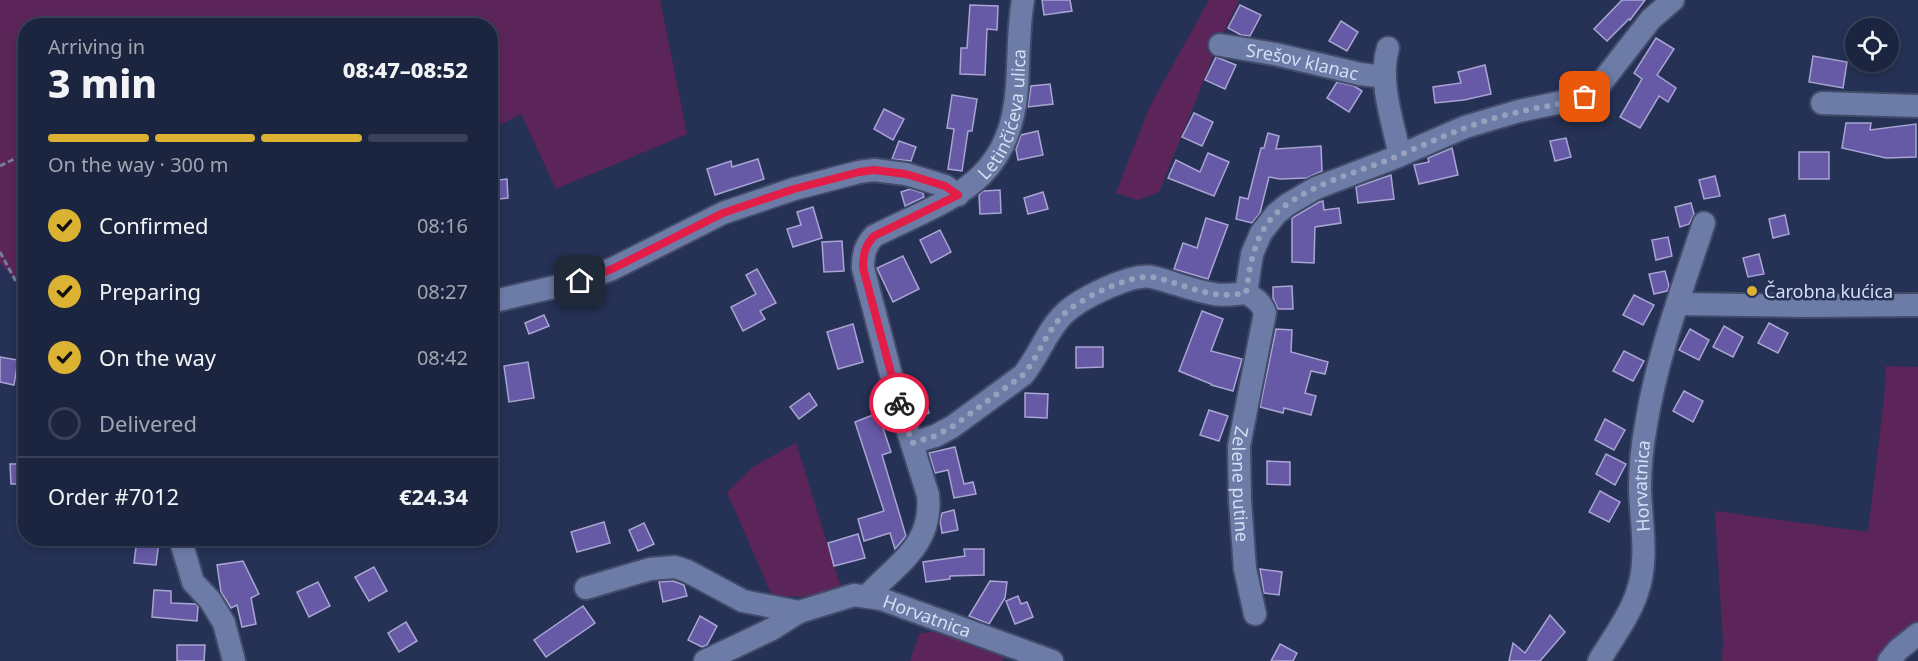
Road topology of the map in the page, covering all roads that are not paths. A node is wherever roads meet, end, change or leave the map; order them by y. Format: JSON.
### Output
{"nodes":[{"id":1,"x":1023,"y":0,"type":"edge"},
{"id":2,"x":1673,"y":0,"type":"edge"},
{"id":3,"x":1220,"y":45,"type":"dead end"},
{"id":4,"x":1388,"y":48,"type":"dead end"},
{"id":5,"x":1385,"y":77,"type":"junction"},
{"id":6,"x":1822,"y":103,"type":"dead end"},
{"id":7,"x":1918,"y":106,"type":"edge"},
{"id":8,"x":1400,"y":155,"type":"junction"},
{"id":9,"x":958,"y":195,"type":"junction"},
{"id":10,"x":1704,"y":223,"type":"dead end"},
{"id":11,"x":1246,"y":293,"type":"junction"},
{"id":12,"x":498,"y":300,"type":"edge"},
{"id":13,"x":1678,"y":304,"type":"junction"},
{"id":14,"x":1918,"y":305,"type":"edge"},
{"id":15,"x":912,"y":443,"type":"junction"},
{"id":16,"x":182,"y":546,"type":"edge"},
{"id":17,"x":586,"y":588,"type":"dead end"},
{"id":18,"x":868,"y":596,"type":"junction"},
{"id":19,"x":799,"y":612,"type":"junction"},
{"id":20,"x":1254,"y":614,"type":"dead end"},
{"id":21,"x":1918,"y":634,"type":"edge"},
{"id":22,"x":234,"y":661,"type":"edge"},
{"id":23,"x":705,"y":661,"type":"edge"},
{"id":24,"x":1052,"y":661,"type":"edge"},
{"id":25,"x":1599,"y":661,"type":"edge"},
{"id":26,"x":1889,"y":661,"type":"edge"}],
"edges":[{"from":1,"to":9,"type":"street","name":"Letinčićeva ulica"},
{"from":2,"to":8,"type":"street"},
{"from":3,"to":5,"type":"street","name":"Srešov klanac"},
{"from":4,"to":5,"type":"street","name":"Srešov klanac"},
{"from":5,"to":8,"type":"street","name":"Srešov klanac"},
{"from":6,"to":7,"type":"street"},
{"from":8,"to":11,"type":"street"},
{"from":9,"to":12,"type":"street"},
{"from":9,"to":15,"type":"street","name":"Letinčićeva ulica"},
{"from":10,"to":13,"type":"street","name":"Horvatnica"},
{"from":11,"to":15,"type":"street"},
{"from":11,"to":20,"type":"street","name":"Zelene putine"},
{"from":13,"to":14,"type":"street"},
{"from":13,"to":25,"type":"street","name":"Horvatnica"},
{"from":15,"to":18,"type":"street","name":"Letinčićeva ulica"},
{"from":16,"to":22,"type":"street"},
{"from":17,"to":19,"type":"street"},
{"from":18,"to":19,"type":"street","name":"Horvatnica"},
{"from":18,"to":24,"type":"street","name":"Horvatnica"},
{"from":19,"to":23,"type":"street","name":"Horvatnica"},
{"from":21,"to":26,"type":"street"}]}
